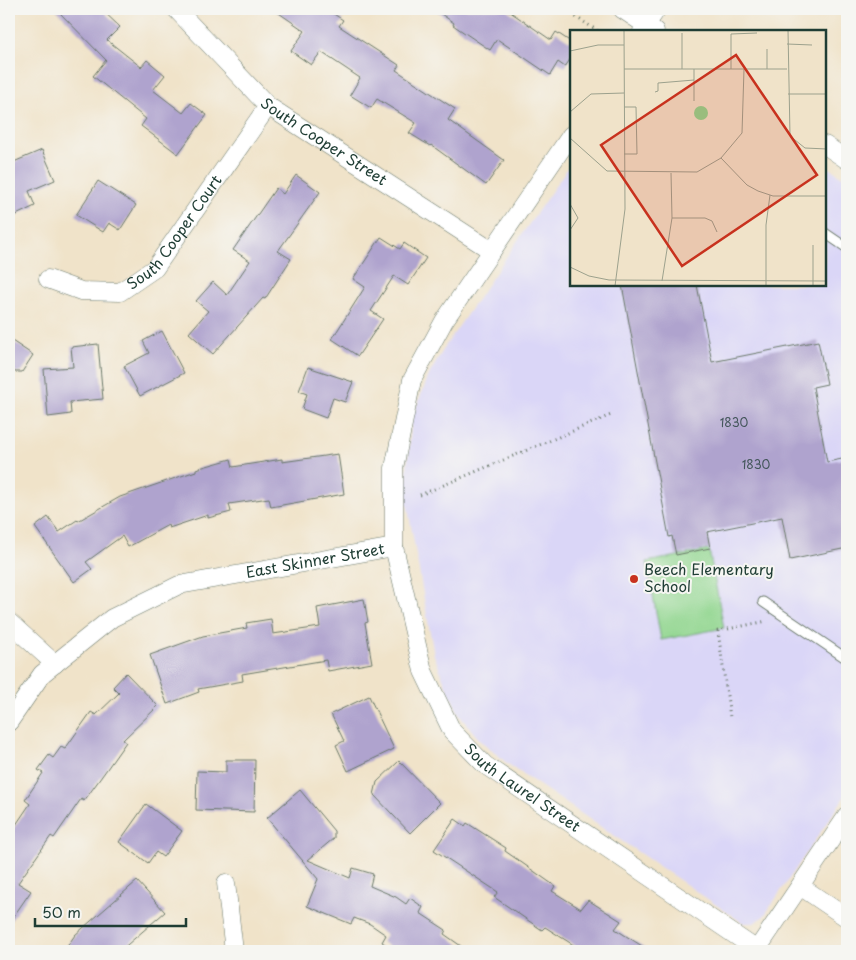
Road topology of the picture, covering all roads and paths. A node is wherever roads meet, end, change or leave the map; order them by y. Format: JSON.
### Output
{"nodes":[{"id":1,"x":176,"y":9,"type":"edge"},
{"id":2,"x":563,"y":9,"type":"edge"},
{"id":3,"x":622,"y":9,"type":"edge"},
{"id":4,"x":658,"y":9,"type":"edge"},
{"id":5,"x":648,"y":29,"type":"edge"},
{"id":6,"x":596,"y":30,"type":"edge"},
{"id":7,"x":268,"y":106,"type":"junction"},
{"id":8,"x":570,"y":136,"type":"edge"},
{"id":9,"x":826,"y":146,"type":"edge"},
{"id":10,"x":847,"y":160,"type":"edge"},
{"id":11,"x":826,"y":234,"type":"edge"},
{"id":12,"x":847,"y":248,"type":"edge"},
{"id":13,"x":492,"y":251,"type":"junction"},
{"id":14,"x":48,"y":279,"type":"dead end"},
{"id":15,"x":611,"y":415,"type":"dead end"},
{"id":16,"x":420,"y":494,"type":"dead end"},
{"id":17,"x":394,"y":546,"type":"junction"},
{"id":18,"x":763,"y":602,"type":"dead end"},
{"id":19,"x":9,"y":622,"type":"edge"},
{"id":20,"x":723,"y":630,"type":"dead end"},
{"id":21,"x":847,"y":659,"type":"edge"},
{"id":22,"x":55,"y":664,"type":"junction"},
{"id":23,"x":730,"y":717,"type":"dead end"},
{"id":24,"x":9,"y":722,"type":"edge"},
{"id":25,"x":847,"y":816,"type":"edge"},
{"id":26,"x":226,"y":883,"type":"dead end"},
{"id":27,"x":800,"y":886,"type":"junction"},
{"id":28,"x":847,"y":918,"type":"edge"},
{"id":29,"x":757,"y":950,"type":"edge"},
{"id":30,"x":234,"y":951,"type":"edge"}],
"edges":[{"from":1,"to":7,"type":"street","name":"South Cooper Street"},
{"from":2,"to":6,"type":"path"},
{"from":3,"to":5,"type":"street"},
{"from":4,"to":5,"type":"street"},
{"from":7,"to":13,"type":"street","name":"South Cooper Street"},
{"from":7,"to":14,"type":"street","name":"South Cooper Court"},
{"from":8,"to":13,"type":"street","name":"East Skinner Street"},
{"from":9,"to":10,"type":"street"},
{"from":11,"to":12,"type":"lane"},
{"from":13,"to":17,"type":"street","name":"East Skinner Street"},
{"from":15,"to":16,"type":"path"},
{"from":17,"to":22,"type":"street","name":"East Skinner Street"},
{"from":17,"to":29,"type":"street","name":"South Laurel Street"},
{"from":18,"to":21,"type":"lane"},
{"from":19,"to":22,"type":"street"},
{"from":20,"to":23,"type":"path"},
{"from":22,"to":24,"type":"street","name":"East Skinner Street"},
{"from":25,"to":27,"type":"street"},
{"from":26,"to":30,"type":"street"},
{"from":27,"to":28,"type":"street"},
{"from":27,"to":29,"type":"street"}]}
